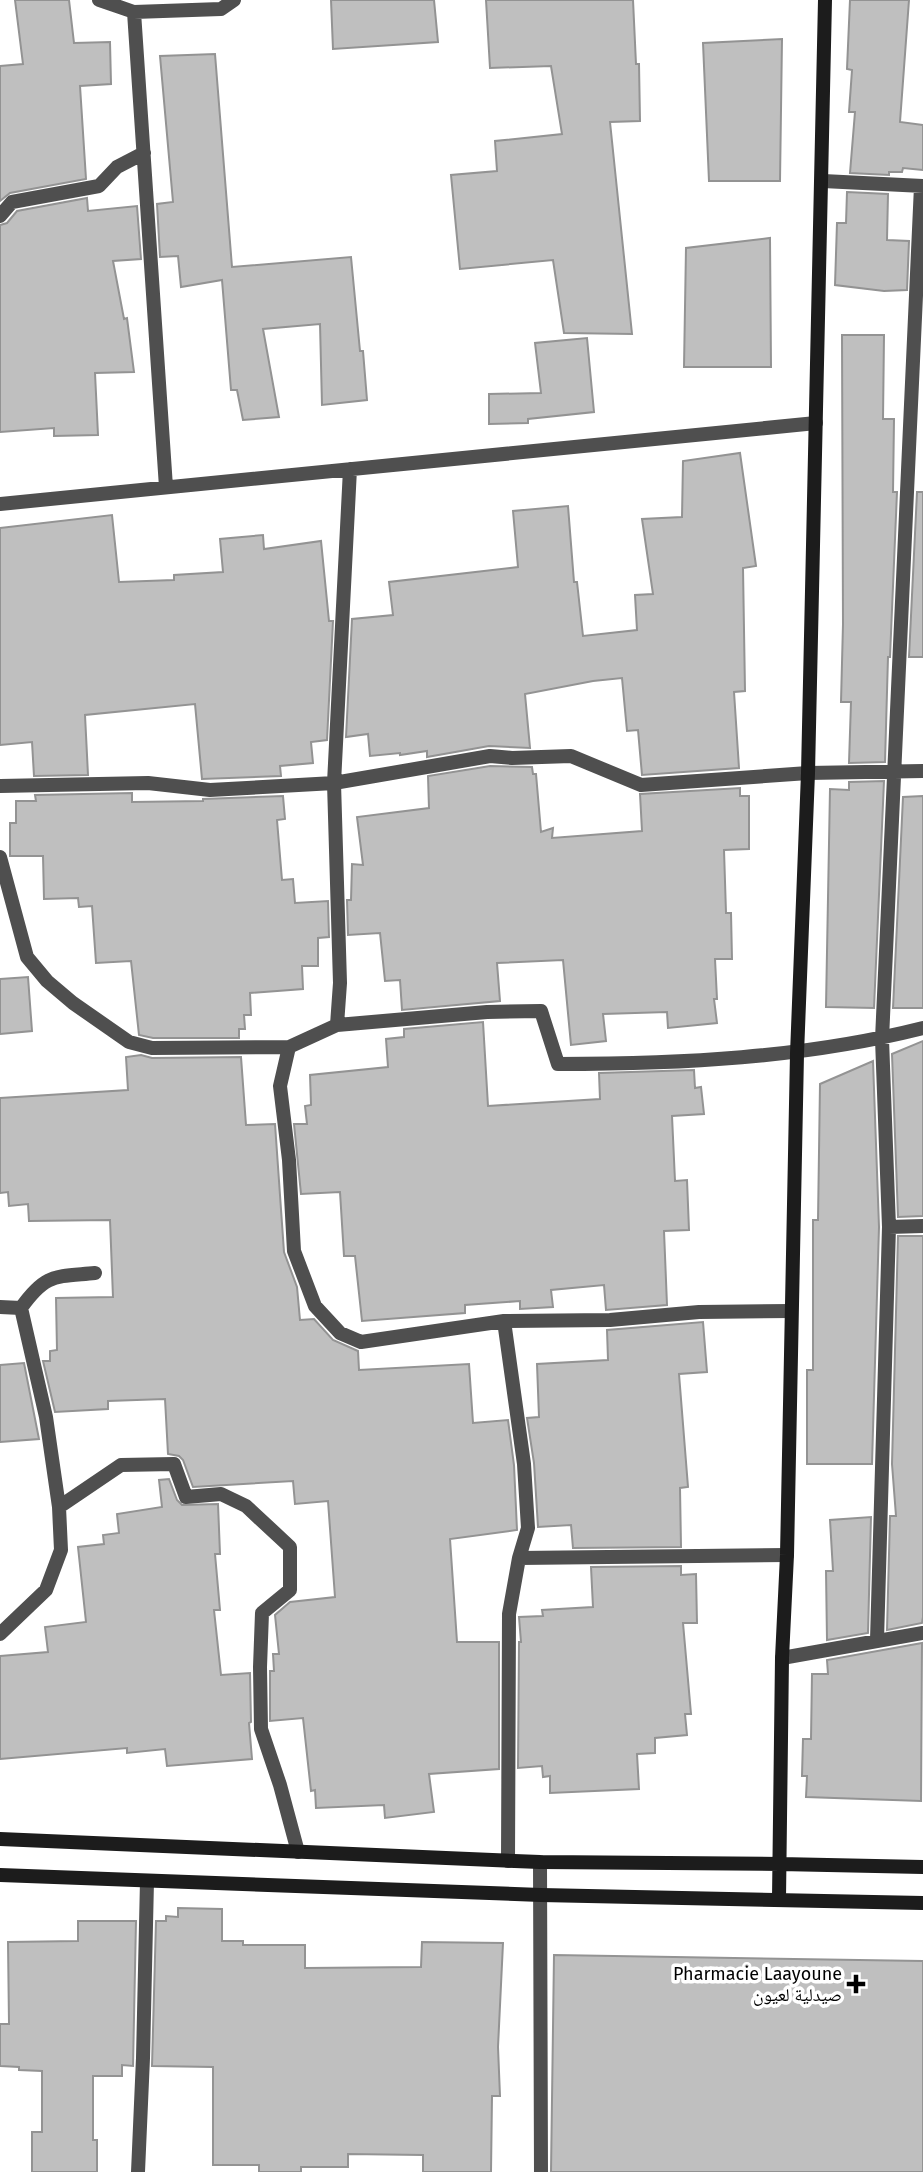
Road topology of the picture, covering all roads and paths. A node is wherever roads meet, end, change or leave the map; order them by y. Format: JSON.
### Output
{"nodes":[{"id":1,"x":99,"y":0,"type":"edge"},
{"id":2,"x":234,"y":0,"type":"edge"},
{"id":3,"x":825,"y":0,"type":"edge"},
{"id":4,"x":134,"y":12,"type":"junction"},
{"id":5,"x":144,"y":153,"type":"junction"},
{"id":6,"x":823,"y":181,"type":"junction"},
{"id":7,"x":922,"y":186,"type":"edge"},
{"id":8,"x":0,"y":216,"type":"edge"},
{"id":9,"x":816,"y":423,"type":"junction"},
{"id":10,"x":350,"y":469,"type":"junction"},
{"id":11,"x":166,"y":487,"type":"junction"},
{"id":12,"x":0,"y":504,"type":"edge"},
{"id":13,"x":923,"y":771,"type":"edge"},
{"id":14,"x":895,"y":772,"type":"junction"},
{"id":15,"x":808,"y":773,"type":"junction"},
{"id":16,"x":334,"y":783,"type":"junction"},
{"id":17,"x":0,"y":786,"type":"edge"},
{"id":18,"x":0,"y":857,"type":"edge"},
{"id":19,"x":337,"y":1025,"type":"junction"},
{"id":20,"x":923,"y":1028,"type":"edge"},
{"id":21,"x":882,"y":1039,"type":"junction"},
{"id":22,"x":289,"y":1047,"type":"junction"},
{"id":23,"x":797,"y":1054,"type":"junction"},
{"id":24,"x":923,"y":1226,"type":"edge"},
{"id":25,"x":889,"y":1227,"type":"junction"},
{"id":26,"x":95,"y":1273,"type":"dead end"},
{"id":27,"x":0,"y":1307,"type":"edge"},
{"id":28,"x":21,"y":1308,"type":"junction"},
{"id":29,"x":791,"y":1311,"type":"junction"},
{"id":30,"x":504,"y":1321,"type":"junction"},
{"id":31,"x":59,"y":1507,"type":"junction"},
{"id":32,"x":788,"y":1555,"type":"junction"},
{"id":33,"x":519,"y":1558,"type":"junction"},
{"id":34,"x":923,"y":1633,"type":"edge"},
{"id":35,"x":0,"y":1634,"type":"edge"},
{"id":36,"x":877,"y":1640,"type":"junction"},
{"id":37,"x":782,"y":1658,"type":"junction"},
{"id":38,"x":0,"y":1839,"type":"edge"},
{"id":39,"x":298,"y":1852,"type":"junction"},
{"id":40,"x":508,"y":1861,"type":"junction"},
{"id":41,"x":540,"y":1862,"type":"junction"},
{"id":42,"x":780,"y":1864,"type":"junction"},
{"id":43,"x":923,"y":1867,"type":"edge"},
{"id":44,"x":0,"y":1875,"type":"edge"},
{"id":45,"x":146,"y":1881,"type":"junction"},
{"id":46,"x":541,"y":1895,"type":"junction"},
{"id":47,"x":779,"y":1899,"type":"junction"},
{"id":48,"x":923,"y":1903,"type":"edge"},
{"id":49,"x":138,"y":2172,"type":"edge"},
{"id":50,"x":541,"y":2172,"type":"edge"}],
"edges":[{"from":1,"to":4,"type":"street"},
{"from":2,"to":4,"type":"street"},
{"from":3,"to":6,"type":"street"},
{"from":4,"to":5,"type":"street"},
{"from":5,"to":8,"type":"street"},
{"from":5,"to":11,"type":"street"},
{"from":6,"to":7,"type":"street"},
{"from":6,"to":9,"type":"street"},
{"from":7,"to":14,"type":"street"},
{"from":9,"to":10,"type":"street"},
{"from":9,"to":15,"type":"street"},
{"from":10,"to":11,"type":"street"},
{"from":10,"to":16,"type":"street"},
{"from":11,"to":12,"type":"street"},
{"from":13,"to":14,"type":"street"},
{"from":14,"to":15,"type":"street"},
{"from":14,"to":21,"type":"street"},
{"from":15,"to":16,"type":"street"},
{"from":15,"to":23,"type":"street"},
{"from":16,"to":17,"type":"street"},
{"from":16,"to":19,"type":"street"},
{"from":18,"to":22,"type":"street"},
{"from":19,"to":22,"type":"street"},
{"from":19,"to":23,"type":"street"},
{"from":20,"to":21,"type":"street"},
{"from":21,"to":23,"type":"street"},
{"from":21,"to":25,"type":"street"},
{"from":22,"to":30,"type":"street"},
{"from":23,"to":29,"type":"street"},
{"from":24,"to":25,"type":"street"},
{"from":25,"to":36,"type":"street"},
{"from":26,"to":28,"type":"street"},
{"from":27,"to":28,"type":"street"},
{"from":28,"to":31,"type":"street"},
{"from":29,"to":30,"type":"street"},
{"from":29,"to":32,"type":"street"},
{"from":30,"to":33,"type":"street"},
{"from":31,"to":35,"type":"street"},
{"from":31,"to":39,"type":"street"},
{"from":32,"to":33,"type":"street"},
{"from":32,"to":37,"type":"street"},
{"from":33,"to":40,"type":"street"},
{"from":34,"to":36,"type":"street"},
{"from":36,"to":37,"type":"street"},
{"from":37,"to":42,"type":"street"},
{"from":38,"to":39,"type":"street"},
{"from":39,"to":40,"type":"street"},
{"from":40,"to":41,"type":"street"},
{"from":41,"to":42,"type":"street"},
{"from":41,"to":46,"type":"street"},
{"from":42,"to":43,"type":"street"},
{"from":42,"to":47,"type":"street"},
{"from":44,"to":45,"type":"street"},
{"from":45,"to":46,"type":"street"},
{"from":45,"to":49,"type":"street"},
{"from":46,"to":47,"type":"street"},
{"from":46,"to":50,"type":"street"},
{"from":47,"to":48,"type":"street"}]}
